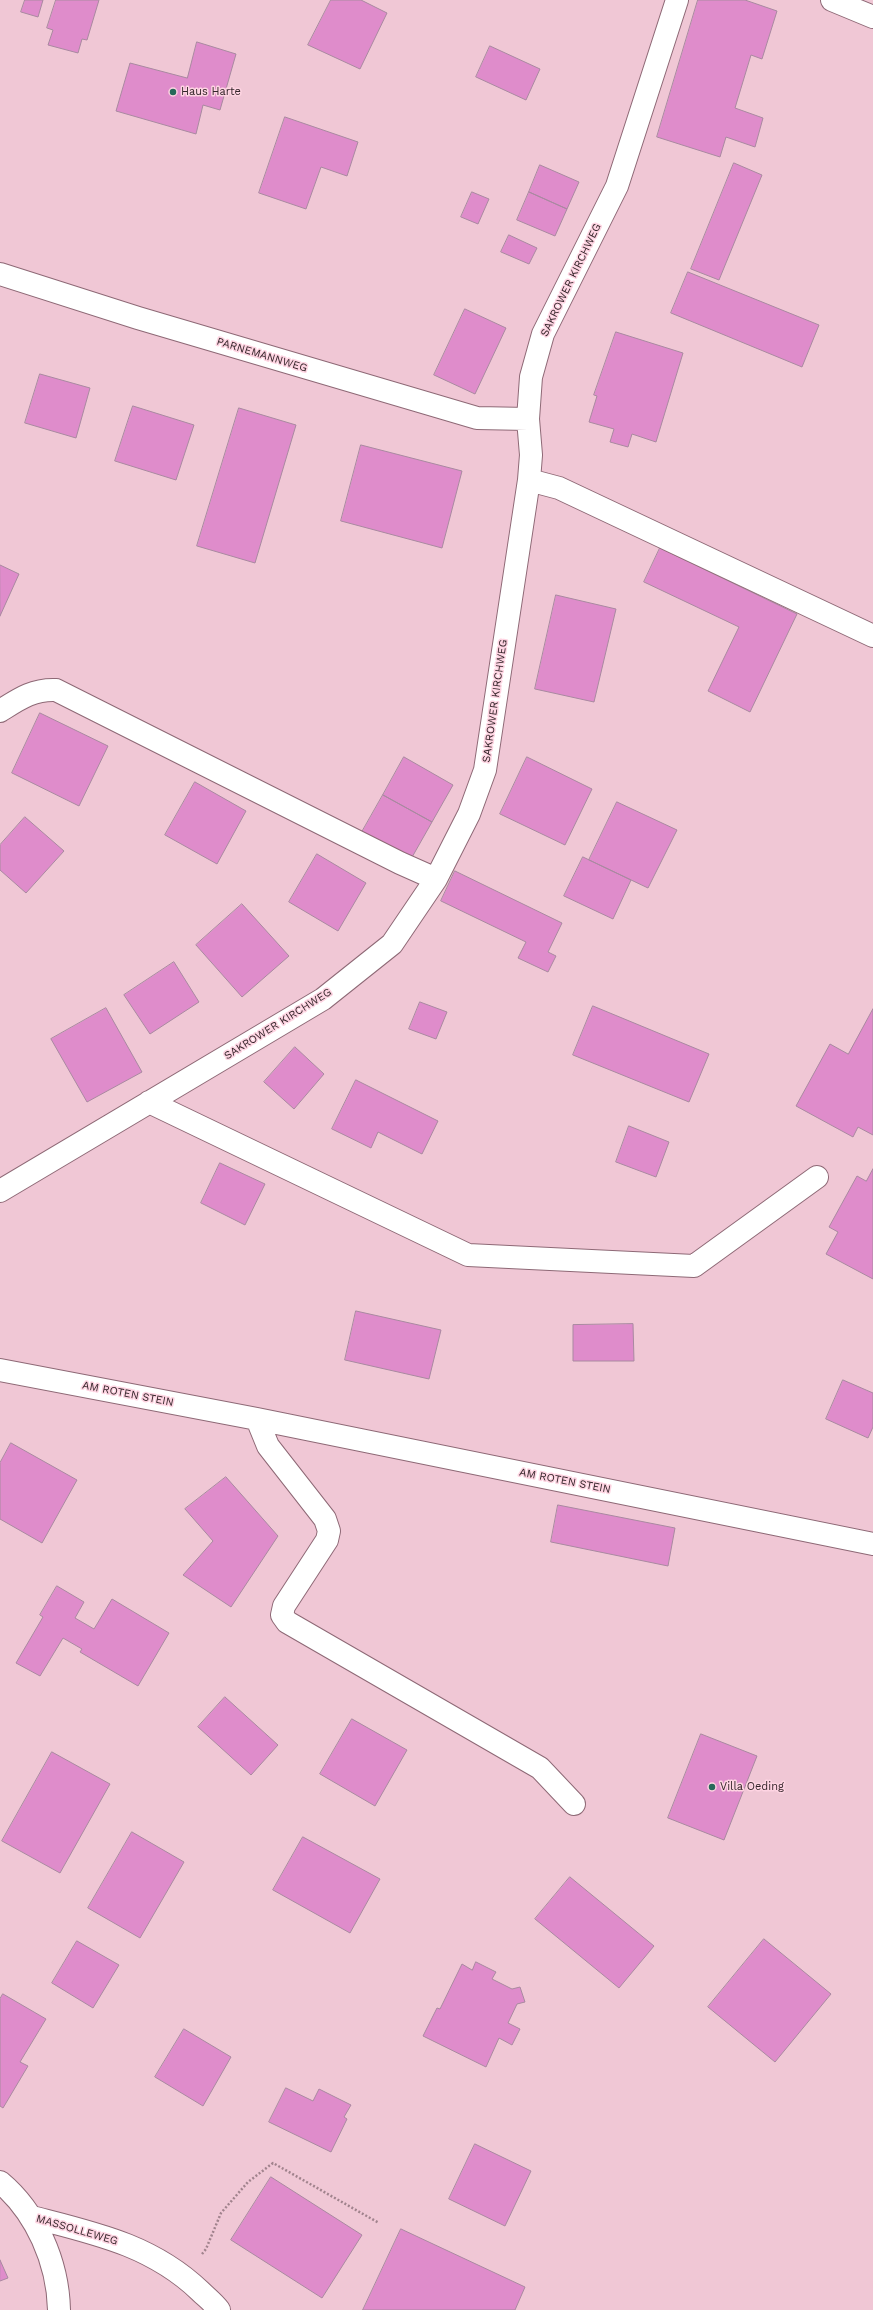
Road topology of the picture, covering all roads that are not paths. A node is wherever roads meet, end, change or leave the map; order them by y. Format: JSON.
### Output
{"nodes":[{"id":1,"x":677,"y":0,"type":"edge"},
{"id":2,"x":832,"y":0,"type":"edge"},
{"id":3,"x":873,"y":17,"type":"edge"},
{"id":4,"x":0,"y":274,"type":"edge"},
{"id":5,"x":528,"y":419,"type":"junction"},
{"id":6,"x":529,"y":480,"type":"junction"},
{"id":7,"x":873,"y":636,"type":"edge"},
{"id":8,"x":0,"y":711,"type":"edge"},
{"id":9,"x":436,"y":879,"type":"junction"},
{"id":10,"x":149,"y":1102,"type":"junction"},
{"id":11,"x":817,"y":1176,"type":"dead end"},
{"id":12,"x":0,"y":1191,"type":"edge"},
{"id":13,"x":0,"y":1370,"type":"edge"},
{"id":14,"x":257,"y":1419,"type":"junction"},
{"id":15,"x":873,"y":1544,"type":"edge"},
{"id":16,"x":574,"y":1804,"type":"dead end"},
{"id":17,"x":0,"y":2182,"type":"edge"},
{"id":18,"x":32,"y":2217,"type":"junction"},
{"id":19,"x":59,"y":2310,"type":"edge"},
{"id":20,"x":219,"y":2310,"type":"edge"}],
"edges":[{"from":1,"to":5,"type":"street","name":"SAKROWER KIRCHWEG"},
{"from":2,"to":3,"type":"street"},
{"from":4,"to":5,"type":"street","name":"PARNEMANNWEG"},
{"from":5,"to":6,"type":"street","name":"SAKROWER KIRCHWEG"},
{"from":6,"to":7,"type":"street"},
{"from":6,"to":9,"type":"street","name":"SAKROWER KIRCHWEG"},
{"from":8,"to":9,"type":"street"},
{"from":9,"to":10,"type":"street","name":"SAKROWER KIRCHWEG"},
{"from":10,"to":11,"type":"street"},
{"from":10,"to":12,"type":"street","name":"SAKROWER KIRCHWEG"},
{"from":13,"to":14,"type":"street","name":"AM ROTEN STEIN"},
{"from":14,"to":15,"type":"street","name":"AM ROTEN STEIN"},
{"from":14,"to":16,"type":"street"},
{"from":17,"to":18,"type":"street","name":"MASSOLLEWEG"},
{"from":18,"to":19,"type":"street"},
{"from":18,"to":20,"type":"street","name":"MASSOLLEWEG"}]}
